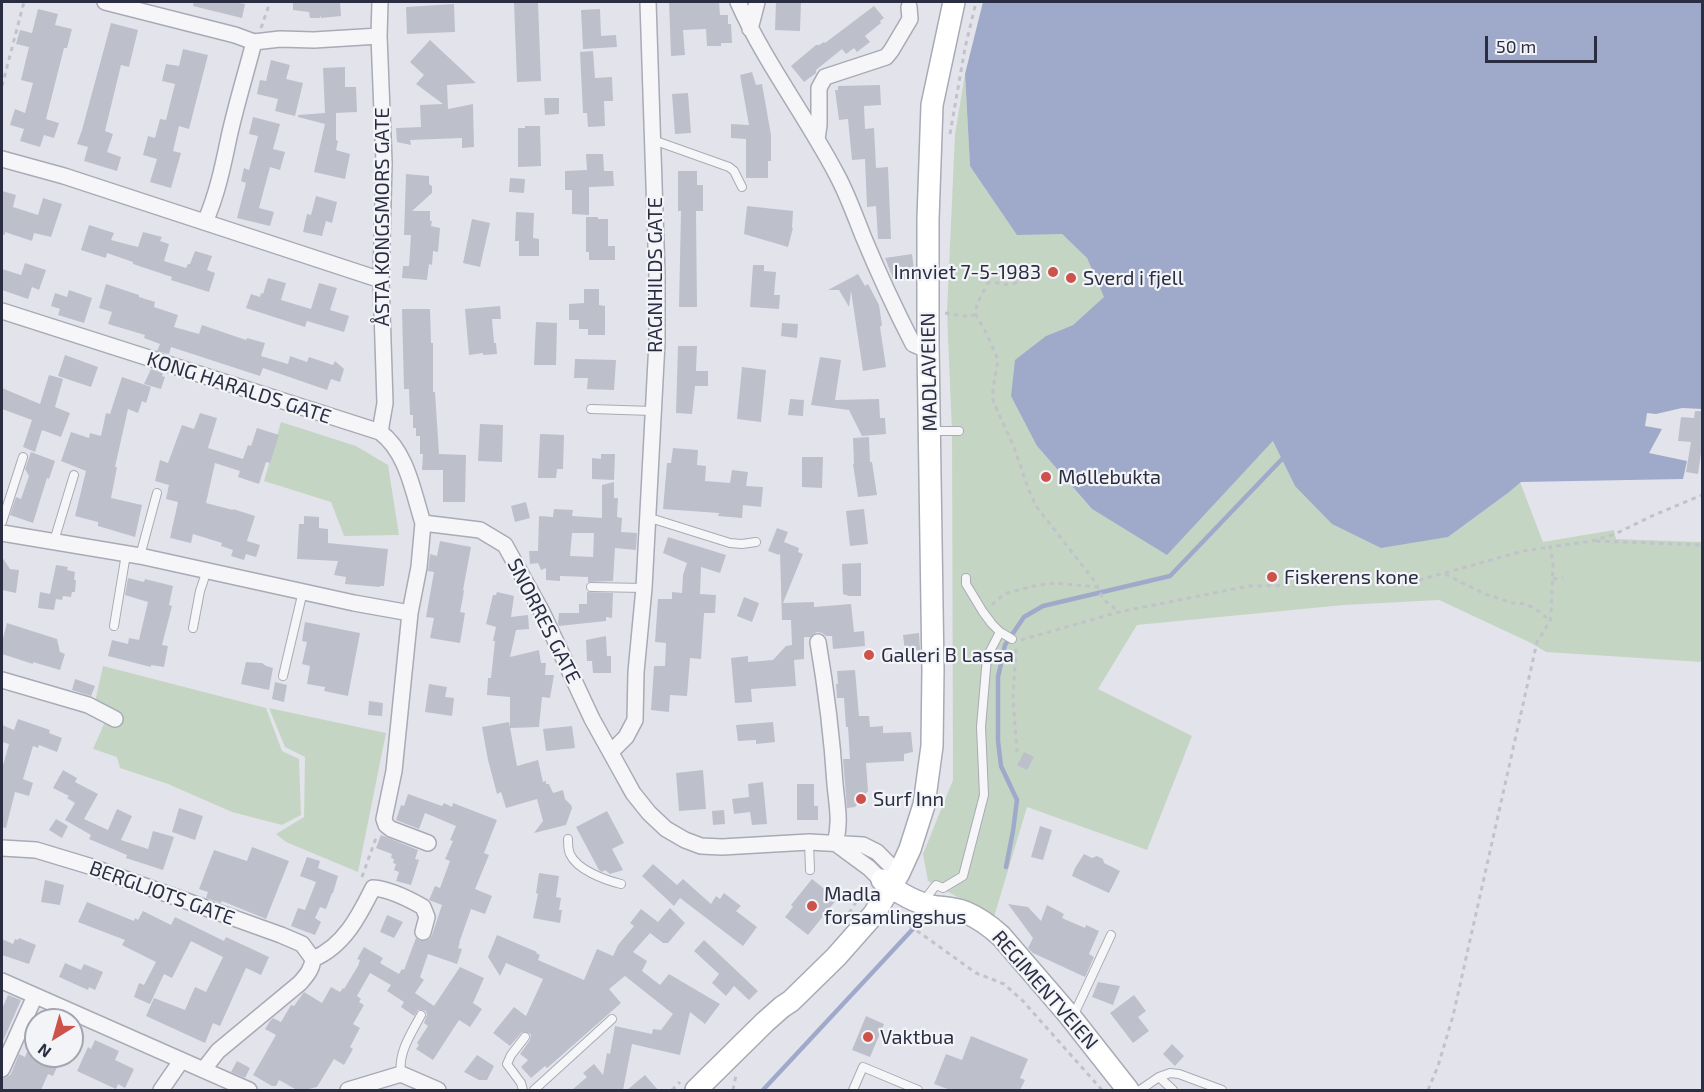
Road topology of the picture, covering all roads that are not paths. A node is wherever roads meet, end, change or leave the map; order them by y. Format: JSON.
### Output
{"nodes":[{"id":1,"x":105,"y":2,"type":"edge"},
{"id":2,"x":380,"y":2,"type":"edge"},
{"id":3,"x":648,"y":2,"type":"edge"},
{"id":4,"x":738,"y":2,"type":"edge"},
{"id":5,"x":757,"y":2,"type":"edge"},
{"id":6,"x":954,"y":2,"type":"edge"},
{"id":7,"x":909,"y":7,"type":"dead end"},
{"id":8,"x":750,"y":29,"type":"junction"},
{"id":9,"x":379,"y":36,"type":"junction"},
{"id":10,"x":254,"y":42,"type":"junction"},
{"id":11,"x":817,"y":139,"type":"junction"},
{"id":12,"x":653,"y":140,"type":"junction"},
{"id":13,"x":2,"y":159,"type":"edge"},
{"id":14,"x":742,"y":187,"type":"dead end"},
{"id":15,"x":205,"y":222,"type":"junction"},
{"id":16,"x":381,"y":280,"type":"junction"},
{"id":17,"x":2,"y":311,"type":"edge"},
{"id":18,"x":928,"y":346,"type":"junction"},
{"id":19,"x":591,"y":409,"type":"dead end"},
{"id":20,"x":653,"y":411,"type":"junction"},
{"id":21,"x":930,"y":431,"type":"junction"},
{"id":22,"x":959,"y":431,"type":"dead end"},
{"id":23,"x":380,"y":432,"type":"junction"},
{"id":24,"x":23,"y":457,"type":"dead end"},
{"id":25,"x":74,"y":475,"type":"dead end"},
{"id":26,"x":157,"y":493,"type":"dead end"},
{"id":27,"x":647,"y":517,"type":"junction"},
{"id":28,"x":2,"y":522,"type":"edge"},
{"id":29,"x":423,"y":523,"type":"junction"},
{"id":30,"x":2,"y":533,"type":"edge"},
{"id":31,"x":54,"y":541,"type":"junction"},
{"id":32,"x":756,"y":542,"type":"dead end"},
{"id":33,"x":133,"y":555,"type":"junction"},
{"id":34,"x":207,"y":570,"type":"junction"},
{"id":35,"x":966,"y":578,"type":"dead end"},
{"id":36,"x":591,"y":587,"type":"dead end"},
{"id":37,"x":644,"y":588,"type":"junction"},
{"id":38,"x":303,"y":591,"type":"junction"},
{"id":39,"x":410,"y":613,"type":"junction"},
{"id":40,"x":114,"y":626,"type":"dead end"},
{"id":41,"x":193,"y":628,"type":"dead end"},
{"id":42,"x":818,"y":642,"type":"dead end"},
{"id":43,"x":284,"y":676,"type":"dead end"},
{"id":44,"x":2,"y":680,"type":"edge"},
{"id":45,"x":115,"y":720,"type":"dead end"},
{"id":46,"x":611,"y":752,"type":"junction"},
{"id":47,"x":568,"y":839,"type":"dead end"},
{"id":48,"x":809,"y":842,"type":"junction"},
{"id":49,"x":428,"y":843,"type":"dead end"},
{"id":50,"x":835,"y":843,"type":"junction"},
{"id":51,"x":2,"y":848,"type":"edge"},
{"id":52,"x":810,"y":870,"type":"dead end"},
{"id":53,"x":890,"y":876,"type":"junction"},
{"id":54,"x":621,"y":884,"type":"dead end"},
{"id":55,"x":927,"y":899,"type":"junction"},
{"id":56,"x":423,"y":932,"type":"dead end"},
{"id":57,"x":1111,"y":935,"type":"dead end"},
{"id":58,"x":313,"y":959,"type":"junction"},
{"id":59,"x":2,"y":981,"type":"edge"},
{"id":60,"x":35,"y":996,"type":"junction"},
{"id":61,"x":421,"y":1015,"type":"dead end"},
{"id":62,"x":1069,"y":1015,"type":"junction"},
{"id":63,"x":612,"y":1019,"type":"dead end"},
{"id":64,"x":525,"y":1037,"type":"dead end"},
{"id":65,"x":182,"y":1061,"type":"junction"},
{"id":66,"x":2,"y":1069,"type":"edge"},
{"id":67,"x":204,"y":1069,"type":"junction"},
{"id":68,"x":401,"y":1074,"type":"junction"},
{"id":69,"x":1159,"y":1077,"type":"junction"},
{"id":70,"x":161,"y":1090,"type":"edge"},
{"id":71,"x":249,"y":1090,"type":"edge"},
{"id":72,"x":348,"y":1090,"type":"edge"},
{"id":73,"x":438,"y":1090,"type":"edge"},
{"id":74,"x":523,"y":1090,"type":"edge"},
{"id":75,"x":534,"y":1090,"type":"edge"},
{"id":76,"x":696,"y":1090,"type":"edge"},
{"id":77,"x":853,"y":1090,"type":"edge"},
{"id":78,"x":918,"y":1090,"type":"edge"},
{"id":79,"x":1128,"y":1090,"type":"edge"},
{"id":80,"x":1140,"y":1090,"type":"edge"},
{"id":81,"x":1173,"y":1090,"type":"edge"},
{"id":82,"x":1221,"y":1090,"type":"edge"}],
"edges":[{"from":1,"to":10,"type":"street"},
{"from":2,"to":9,"type":"street","name":"ÅSTA KONGSMORS GATE"},
{"from":3,"to":12,"type":"street","name":"RAGNHILDS GATE"},
{"from":4,"to":8,"type":"street"},
{"from":5,"to":8,"type":"street"},
{"from":6,"to":18,"type":"main road","name":"MADLAVEIEN"},
{"from":7,"to":11,"type":"street"},
{"from":8,"to":11,"type":"street"},
{"from":9,"to":10,"type":"street"},
{"from":9,"to":16,"type":"street","name":"ÅSTA KONGSMORS GATE"},
{"from":10,"to":15,"type":"street"},
{"from":11,"to":18,"type":"street"},
{"from":12,"to":14,"type":"lane"},
{"from":12,"to":20,"type":"street","name":"RAGNHILDS GATE"},
{"from":13,"to":15,"type":"street"},
{"from":15,"to":16,"type":"street"},
{"from":16,"to":23,"type":"street","name":"ÅSTA KONGSMORS GATE"},
{"from":17,"to":23,"type":"street","name":"KONG HARALDS GATE"},
{"from":18,"to":21,"type":"main road","name":"MADLAVEIEN"},
{"from":19,"to":20,"type":"lane"},
{"from":20,"to":27,"type":"street","name":"RAGNHILDS GATE"},
{"from":21,"to":22,"type":"lane"},
{"from":21,"to":53,"type":"main road","name":"MADLAVEIEN"},
{"from":23,"to":29,"type":"street"},
{"from":24,"to":28,"type":"lane"},
{"from":25,"to":31,"type":"lane"},
{"from":26,"to":33,"type":"lane"},
{"from":27,"to":32,"type":"lane"},
{"from":27,"to":37,"type":"street","name":"RAGNHILDS GATE"},
{"from":29,"to":39,"type":"street"},
{"from":29,"to":46,"type":"street","name":"SNORRES GATE"},
{"from":30,"to":31,"type":"street"},
{"from":31,"to":33,"type":"street"},
{"from":33,"to":34,"type":"street"},
{"from":33,"to":40,"type":"lane"},
{"from":34,"to":38,"type":"street"},
{"from":34,"to":41,"type":"lane"},
{"from":35,"to":55,"type":"lane"},
{"from":36,"to":37,"type":"lane"},
{"from":37,"to":46,"type":"street","name":"RAGNHILDS GATE"},
{"from":38,"to":39,"type":"street"},
{"from":38,"to":43,"type":"lane"},
{"from":39,"to":49,"type":"street"},
{"from":42,"to":50,"type":"street"},
{"from":44,"to":45,"type":"street"},
{"from":46,"to":48,"type":"street","name":"SNORRES GATE"},
{"from":47,"to":54,"type":"lane"},
{"from":48,"to":50,"type":"street","name":"SNORRES GATE"},
{"from":48,"to":52,"type":"lane"},
{"from":50,"to":53,"type":"street","name":"SNORRES GATE"},
{"from":51,"to":58,"type":"street","name":"BERGLJOTS GATE"},
{"from":53,"to":55,"type":"main road","name":"REGIMENTVEIEN"},
{"from":53,"to":76,"type":"main road","name":"MADLAVEIEN"},
{"from":55,"to":62,"type":"main road","name":"REGIMENTVEIEN"},
{"from":56,"to":58,"type":"street"},
{"from":57,"to":62,"type":"lane"},
{"from":58,"to":67,"type":"street"},
{"from":59,"to":60,"type":"street"},
{"from":60,"to":65,"type":"street"},
{"from":60,"to":66,"type":"street"},
{"from":61,"to":68,"type":"lane"},
{"from":62,"to":79,"type":"main road","name":"REGIMENTVEIEN"},
{"from":63,"to":75,"type":"lane"},
{"from":64,"to":74,"type":"lane"},
{"from":65,"to":67,"type":"street"},
{"from":65,"to":70,"type":"street"},
{"from":67,"to":71,"type":"street"},
{"from":68,"to":72,"type":"street"},
{"from":68,"to":73,"type":"street"},
{"from":69,"to":80,"type":"lane"},
{"from":69,"to":81,"type":"lane"},
{"from":69,"to":82,"type":"lane"},
{"from":77,"to":78,"type":"lane"}]}
